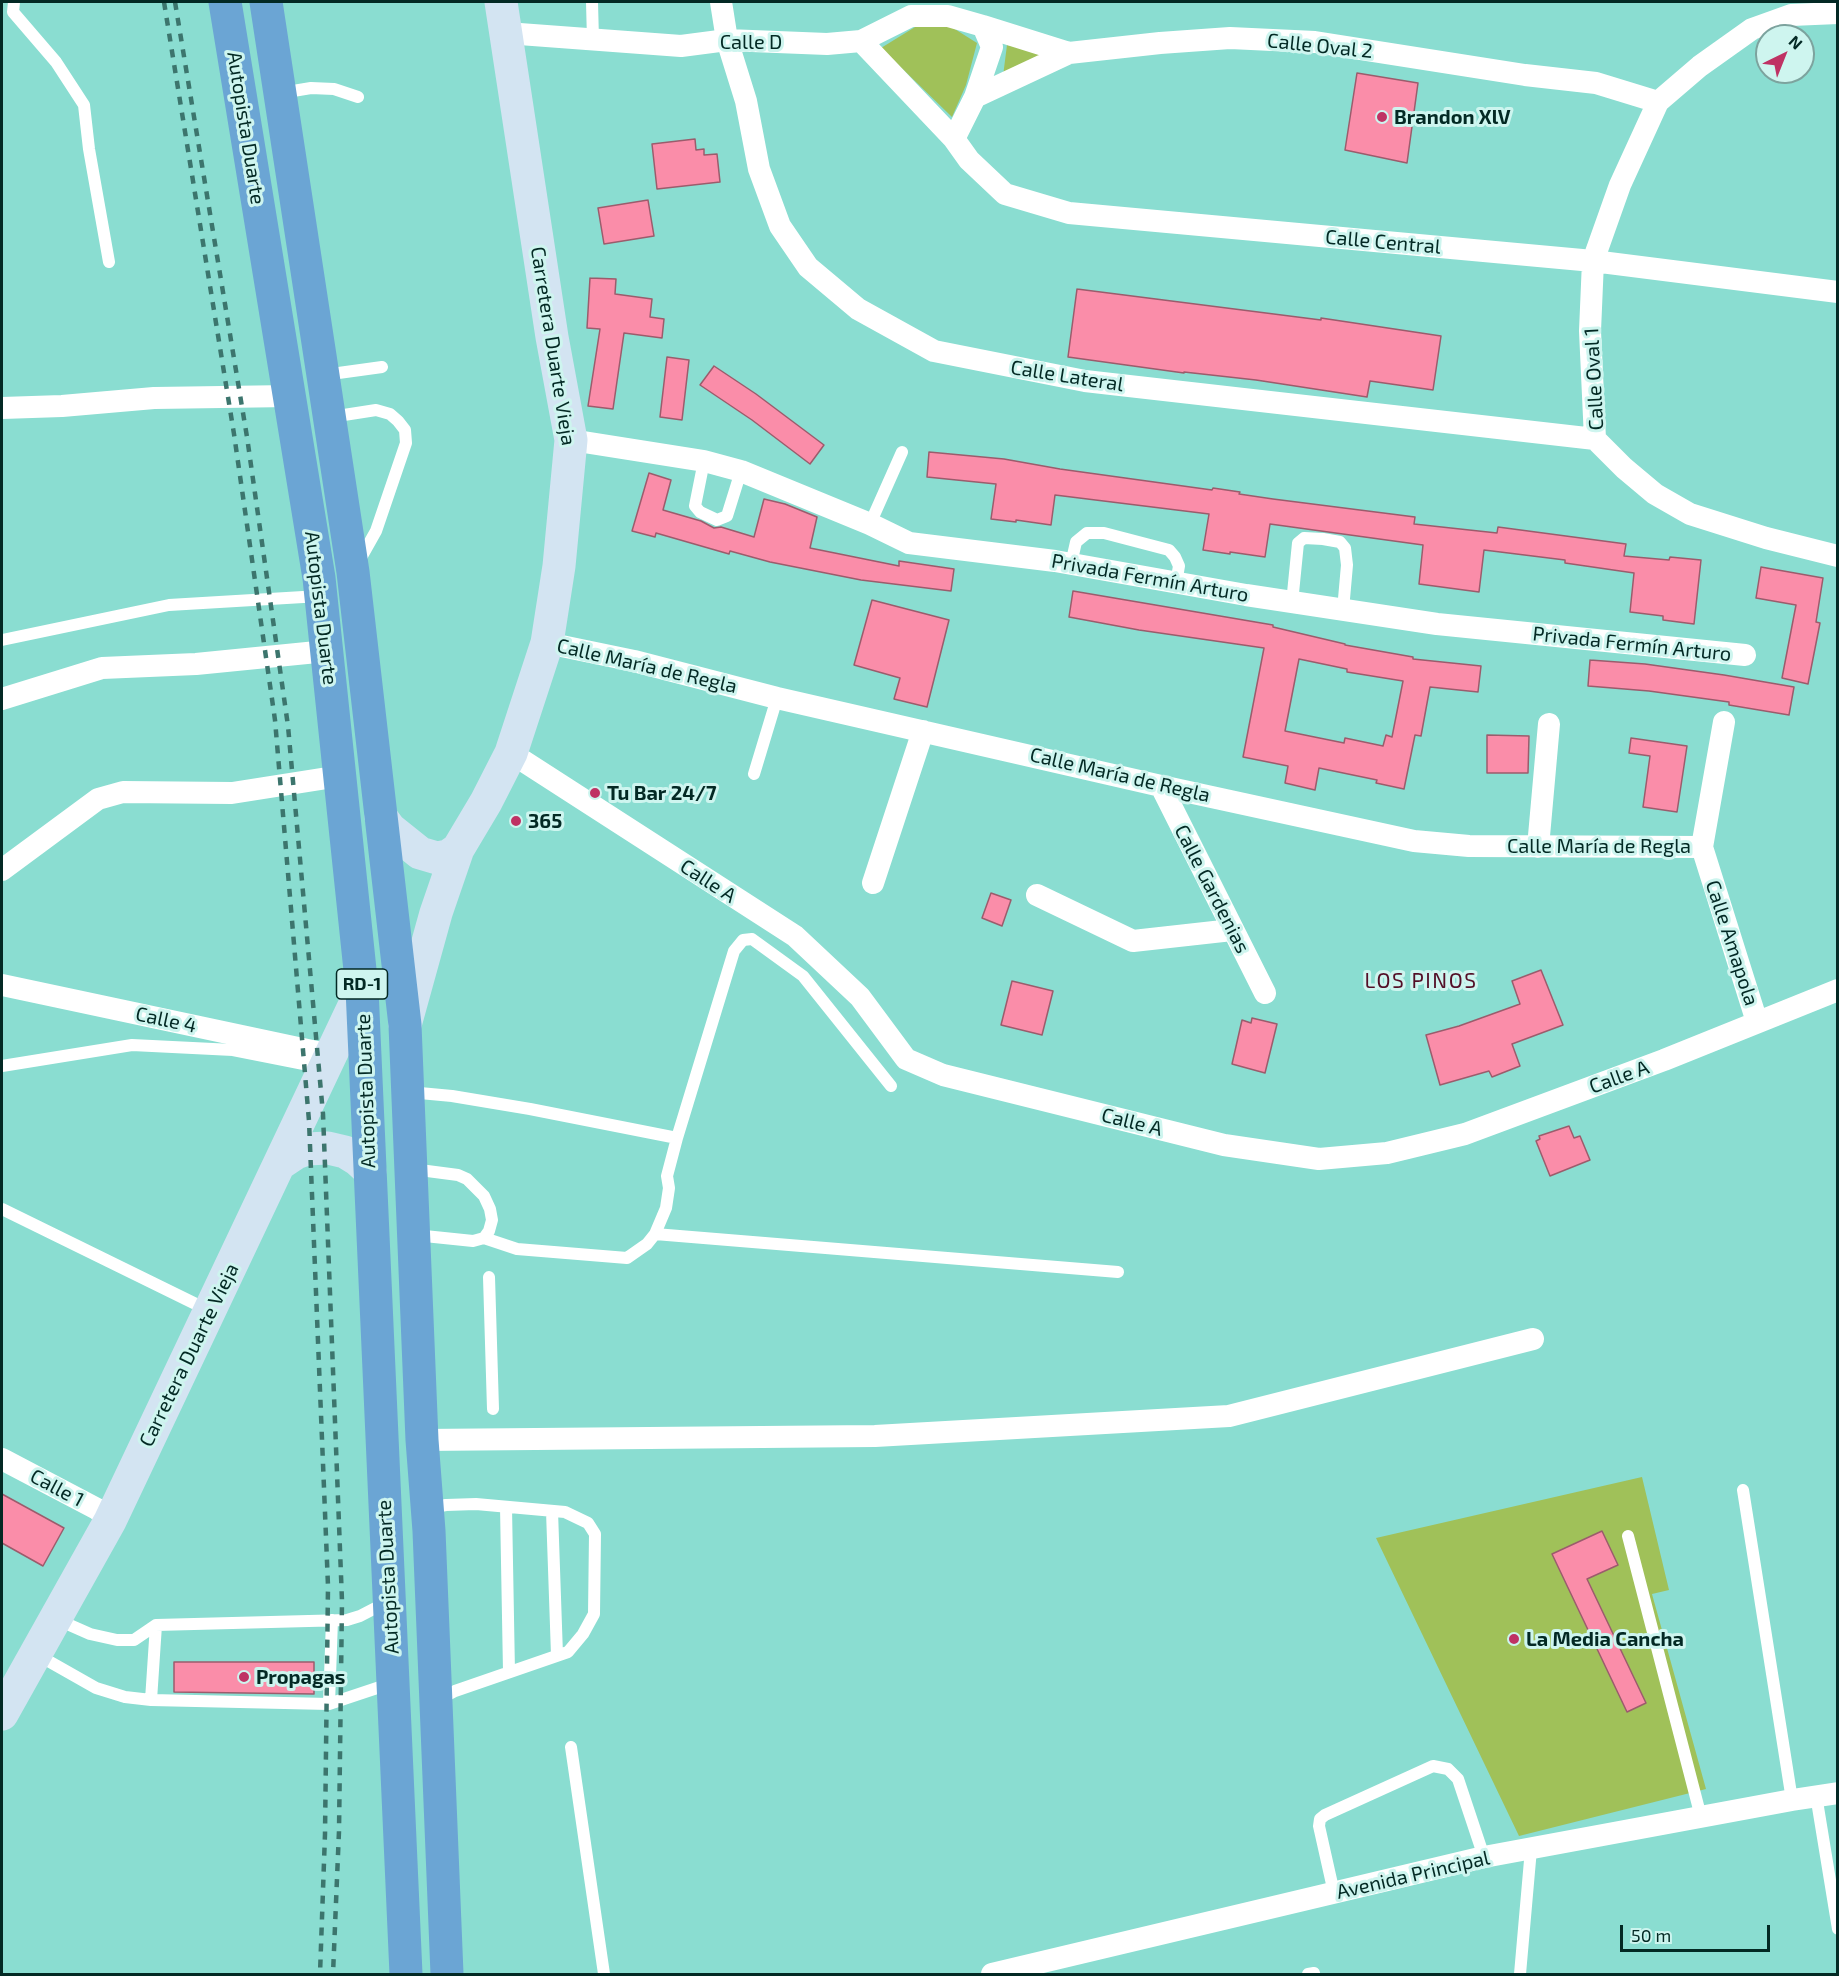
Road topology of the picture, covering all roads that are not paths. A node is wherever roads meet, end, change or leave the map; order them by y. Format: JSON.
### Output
{"nodes":[{"id":1,"x":14,"y":2,"type":"edge"},
{"id":2,"x":225,"y":2,"type":"edge"},
{"id":3,"x":266,"y":2,"type":"edge"},
{"id":4,"x":592,"y":2,"type":"edge"},
{"id":5,"x":721,"y":2,"type":"edge"},
{"id":6,"x":1828,"y":9,"type":"edge"},
{"id":7,"x":503,"y":17,"type":"edge"},
{"id":8,"x":983,"y":26,"type":"junction"},
{"id":9,"x":592,"y":40,"type":"junction"},
{"id":10,"x":727,"y":40,"type":"junction"},
{"id":11,"x":861,"y":40,"type":"junction"},
{"id":12,"x":1069,"y":53,"type":"junction"},
{"id":13,"x":280,"y":93,"type":"junction"},
{"id":14,"x":358,"y":97,"type":"dead end"},
{"id":15,"x":975,"y":98,"type":"junction"},
{"id":16,"x":1658,"y":102,"type":"junction"},
{"id":17,"x":954,"y":139,"type":"junction"},
{"id":18,"x":1593,"y":261,"type":"junction"},
{"id":19,"x":109,"y":262,"type":"dead end"},
{"id":20,"x":1838,"y":292,"type":"edge"},
{"id":21,"x":382,"y":367,"type":"dead end"},
{"id":22,"x":323,"y":375,"type":"junction"},
{"id":23,"x":290,"y":396,"type":"junction"},
{"id":24,"x":2,"y":408,"type":"edge"},
{"id":25,"x":329,"y":417,"type":"junction"},
{"id":26,"x":1595,"y":439,"type":"junction"},
{"id":27,"x":572,"y":440,"type":"junction"},
{"id":28,"x":902,"y":452,"type":"dead end"},
{"id":29,"x":704,"y":460,"type":"junction"},
{"id":30,"x":741,"y":471,"type":"junction"},
{"id":31,"x":870,"y":524,"type":"junction"},
{"id":32,"x":1838,"y":556,"type":"edge"},
{"id":33,"x":1071,"y":564,"type":"junction"},
{"id":34,"x":353,"y":572,"type":"junction"},
{"id":35,"x":1176,"y":583,"type":"junction"},
{"id":36,"x":321,"y":596,"type":"junction"},
{"id":37,"x":1292,"y":603,"type":"junction"},
{"id":38,"x":1343,"y":610,"type":"junction"},
{"id":39,"x":2,"y":640,"type":"edge"},
{"id":40,"x":547,"y":643,"type":"junction"},
{"id":41,"x":327,"y":651,"type":"junction"},
{"id":42,"x":1745,"y":655,"type":"dead end"},
{"id":43,"x":777,"y":698,"type":"junction"},
{"id":44,"x":2,"y":699,"type":"edge"},
{"id":45,"x":1725,"y":722,"type":"dead end"},
{"id":46,"x":1549,"y":724,"type":"dead end"},
{"id":47,"x":923,"y":730,"type":"junction"},
{"id":48,"x":511,"y":753,"type":"junction"},
{"id":49,"x":754,"y":774,"type":"dead end"},
{"id":50,"x":340,"y":776,"type":"junction"},
{"id":51,"x":1161,"y":786,"type":"junction"},
{"id":52,"x":381,"y":817,"type":"junction"},
{"id":53,"x":1538,"y":846,"type":"junction"},
{"id":54,"x":1702,"y":847,"type":"junction"},
{"id":55,"x":458,"y":849,"type":"junction"},
{"id":56,"x":2,"y":870,"type":"edge"},
{"id":57,"x":873,"y":883,"type":"dead end"},
{"id":58,"x":1036,"y":895,"type":"dead end"},
{"id":59,"x":1232,"y":930,"type":"junction"},
{"id":60,"x":2,"y":985,"type":"edge"},
{"id":61,"x":362,"y":989,"type":"junction"},
{"id":62,"x":1838,"y":990,"type":"edge"},
{"id":63,"x":1265,"y":993,"type":"dead end"},
{"id":64,"x":1757,"y":1022,"type":"junction"},
{"id":65,"x":405,"y":1025,"type":"junction"},
{"id":66,"x":328,"y":1062,"type":"junction"},
{"id":67,"x":2,"y":1066,"type":"edge"},
{"id":68,"x":891,"y":1086,"type":"dead end"},
{"id":69,"x":408,"y":1092,"type":"junction"},
{"id":70,"x":677,"y":1138,"type":"junction"},
{"id":71,"x":281,"y":1163,"type":"junction"},
{"id":72,"x":411,"y":1169,"type":"junction"},
{"id":73,"x":370,"y":1171,"type":"junction"},
{"id":74,"x":2,"y":1209,"type":"edge"},
{"id":75,"x":655,"y":1234,"type":"junction"},
{"id":76,"x":414,"y":1235,"type":"junction"},
{"id":77,"x":484,"y":1238,"type":"junction"},
{"id":78,"x":1118,"y":1272,"type":"dead end"},
{"id":79,"x":489,"y":1277,"type":"dead end"},
{"id":80,"x":210,"y":1311,"type":"junction"},
{"id":81,"x":1533,"y":1339,"type":"dead end"},
{"id":82,"x":493,"y":1409,"type":"dead end"},
{"id":83,"x":422,"y":1440,"type":"junction"},
{"id":84,"x":2,"y":1459,"type":"edge"},
{"id":85,"x":1743,"y":1490,"type":"dead end"},
{"id":86,"x":506,"y":1507,"type":"junction"},
{"id":87,"x":427,"y":1508,"type":"junction"},
{"id":88,"x":552,"y":1511,"type":"junction"},
{"id":89,"x":110,"y":1521,"type":"junction"},
{"id":90,"x":1628,"y":1536,"type":"dead end"},
{"id":91,"x":389,"y":1600,"type":"junction"},
{"id":92,"x":55,"y":1619,"type":"junction"},
{"id":93,"x":332,"y":1620,"type":"junction"},
{"id":94,"x":156,"y":1625,"type":"junction"},
{"id":95,"x":35,"y":1653,"type":"junction"},
{"id":96,"x":557,"y":1655,"type":"junction"},
{"id":97,"x":509,"y":1672,"type":"junction"},
{"id":98,"x":393,"y":1683,"type":"junction"},
{"id":99,"x":151,"y":1700,"type":"junction"},
{"id":100,"x":436,"y":1701,"type":"junction"},
{"id":101,"x":328,"y":1704,"type":"junction"},
{"id":102,"x":2,"y":1714,"type":"edge"},
{"id":103,"x":571,"y":1747,"type":"dead end"},
{"id":104,"x":1827,"y":1794,"type":"edge"},
{"id":105,"x":1792,"y":1800,"type":"junction"},
{"id":106,"x":1701,"y":1817,"type":"junction"},
{"id":107,"x":1531,"y":1849,"type":"junction"},
{"id":108,"x":1484,"y":1857,"type":"junction"},
{"id":109,"x":1334,"y":1893,"type":"junction"},
{"id":110,"x":1838,"y":1929,"type":"edge"},
{"id":111,"x":406,"y":1974,"type":"edge"},
{"id":112,"x":447,"y":1974,"type":"edge"},
{"id":113,"x":604,"y":1974,"type":"edge"},
{"id":114,"x":992,"y":1974,"type":"edge"},
{"id":115,"x":1520,"y":1974,"type":"edge"}],
"edges":[{"from":1,"to":19,"type":"lane"},
{"from":2,"to":23,"type":"highway","name":"Autopista Duarte","number":"RD-1"},
{"from":3,"to":13,"type":"highway","name":"Autopista Duarte","number":"RD-1"},
{"from":4,"to":9,"type":"lane"},
{"from":5,"to":10,"type":"street","name":"Calle Lateral"},
{"from":6,"to":16,"type":"street"},
{"from":7,"to":9,"type":"street","name":"Calle D"},
{"from":7,"to":27,"type":"main road","name":"Carretera Duarte Vieja"},
{"from":8,"to":11,"type":"street","name":"Calle D"},
{"from":8,"to":12,"type":"street","name":"Calle Oval 2"},
{"from":8,"to":15,"type":"street"},
{"from":9,"to":10,"type":"street","name":"Calle D"},
{"from":10,"to":11,"type":"street","name":"Calle D"},
{"from":10,"to":26,"type":"street","name":"Calle Lateral"},
{"from":11,"to":17,"type":"street"},
{"from":12,"to":15,"type":"street"},
{"from":12,"to":16,"type":"street","name":"Calle Oval 2"},
{"from":13,"to":14,"type":"lane"},
{"from":13,"to":22,"type":"highway","name":"Autopista Duarte","number":"RD-1"},
{"from":15,"to":17,"type":"street"},
{"from":16,"to":18,"type":"street"},
{"from":17,"to":18,"type":"street","name":"Calle Central"},
{"from":18,"to":20,"type":"street","name":"Calle Central"},
{"from":18,"to":26,"type":"street","name":"Calle Oval 1"},
{"from":21,"to":22,"type":"lane"},
{"from":22,"to":25,"type":"highway","name":"Autopista Duarte","number":"RD-1"},
{"from":23,"to":24,"type":"street"},
{"from":23,"to":36,"type":"highway","name":"Autopista Duarte","number":"RD-1"},
{"from":25,"to":34,"type":"highway","name":"Autopista Duarte","number":"RD-1"},
{"from":25,"to":34,"type":"lane"},
{"from":26,"to":32,"type":"street","name":"Calle Oval 1"},
{"from":27,"to":29,"type":"street","name":"Privada Fermín Arturo"},
{"from":27,"to":40,"type":"main road","name":"Carretera Duarte Vieja"},
{"from":28,"to":31,"type":"lane"},
{"from":29,"to":30,"type":"street","name":"Privada Fermín Arturo"},
{"from":29,"to":30,"type":"lane"},
{"from":30,"to":31,"type":"street","name":"Privada Fermín Arturo"},
{"from":31,"to":33,"type":"street","name":"Privada Fermín Arturo"},
{"from":33,"to":35,"type":"street","name":"Privada Fermín Arturo"},
{"from":33,"to":35,"type":"lane"},
{"from":34,"to":52,"type":"highway","name":"Autopista Duarte","number":"RD-1"},
{"from":35,"to":37,"type":"street","name":"Privada Fermín Arturo"},
{"from":36,"to":39,"type":"lane"},
{"from":36,"to":41,"type":"highway","name":"Autopista Duarte","number":"RD-1"},
{"from":37,"to":38,"type":"street","name":"Privada Fermín Arturo"},
{"from":37,"to":38,"type":"lane"},
{"from":38,"to":42,"type":"street","name":"Privada Fermín Arturo"},
{"from":40,"to":43,"type":"street","name":"Calle María de Regla"},
{"from":40,"to":48,"type":"main road","name":"Carretera Duarte Vieja"},
{"from":41,"to":44,"type":"street"},
{"from":41,"to":50,"type":"highway","name":"Autopista Duarte","number":"RD-1"},
{"from":43,"to":47,"type":"street","name":"Calle María de Regla"},
{"from":43,"to":49,"type":"lane"},
{"from":45,"to":54,"type":"street","name":"Calle Amapola"},
{"from":46,"to":53,"type":"street"},
{"from":47,"to":51,"type":"street","name":"Calle María de Regla"},
{"from":47,"to":57,"type":"street"},
{"from":48,"to":55,"type":"main road","name":"Carretera Duarte Vieja"},
{"from":48,"to":64,"type":"street","name":"Calle A"},
{"from":50,"to":56,"type":"street"},
{"from":50,"to":61,"type":"highway","name":"Autopista Duarte","number":"RD-1"},
{"from":51,"to":53,"type":"street","name":"Calle María de Regla"},
{"from":51,"to":59,"type":"street","name":"Calle Gardenias"},
{"from":52,"to":55,"type":"main road"},
{"from":52,"to":65,"type":"highway","name":"Autopista Duarte","number":"RD-1"},
{"from":53,"to":54,"type":"street","name":"Calle María de Regla"},
{"from":54,"to":64,"type":"street","name":"Calle Amapola"},
{"from":55,"to":65,"type":"main road","name":"Carretera Duarte Vieja"},
{"from":58,"to":59,"type":"street"},
{"from":59,"to":63,"type":"street","name":"Calle Gardenias"},
{"from":60,"to":66,"type":"street","name":"Calle 4"},
{"from":61,"to":66,"type":"main road","name":"Carretera Duarte Vieja"},
{"from":61,"to":73,"type":"highway","name":"Autopista Duarte","number":"RD-1"},
{"from":62,"to":64,"type":"street","name":"Calle A"},
{"from":65,"to":69,"type":"highway","name":"Autopista Duarte","number":"RD-1"},
{"from":66,"to":67,"type":"lane"},
{"from":66,"to":71,"type":"main road","name":"Carretera Duarte Vieja"},
{"from":68,"to":70,"type":"lane"},
{"from":69,"to":70,"type":"lane"},
{"from":69,"to":72,"type":"highway","name":"Autopista Duarte","number":"RD-1"},
{"from":70,"to":75,"type":"lane"},
{"from":71,"to":73,"type":"main road"},
{"from":71,"to":80,"type":"main road","name":"Carretera Duarte Vieja"},
{"from":72,"to":76,"type":"highway","name":"Autopista Duarte","number":"RD-1"},
{"from":72,"to":77,"type":"lane"},
{"from":73,"to":91,"type":"highway","name":"Autopista Duarte","number":"RD-1"},
{"from":74,"to":80,"type":"lane"},
{"from":75,"to":77,"type":"lane"},
{"from":75,"to":78,"type":"lane"},
{"from":76,"to":77,"type":"lane"},
{"from":76,"to":83,"type":"highway","name":"Autopista Duarte","number":"RD-1"},
{"from":79,"to":82,"type":"lane"},
{"from":80,"to":89,"type":"main road","name":"Carretera Duarte Vieja"},
{"from":81,"to":83,"type":"street"},
{"from":83,"to":87,"type":"highway","name":"Autopista Duarte","number":"RD-1"},
{"from":84,"to":89,"type":"street","name":"Calle 1"},
{"from":85,"to":105,"type":"lane"},
{"from":86,"to":87,"type":"lane"},
{"from":86,"to":88,"type":"lane"},
{"from":86,"to":97,"type":"lane"},
{"from":87,"to":100,"type":"highway","name":"Autopista Duarte","number":"RD-1"},
{"from":88,"to":96,"type":"lane"},
{"from":88,"to":96,"type":"lane"},
{"from":89,"to":92,"type":"main road","name":"Carretera Duarte Vieja"},
{"from":90,"to":106,"type":"lane"},
{"from":91,"to":93,"type":"lane"},
{"from":91,"to":98,"type":"highway","name":"Autopista Duarte","number":"RD-1"},
{"from":92,"to":94,"type":"lane"},
{"from":92,"to":95,"type":"main road","name":"Carretera Duarte Vieja"},
{"from":93,"to":94,"type":"lane"},
{"from":93,"to":101,"type":"lane"},
{"from":94,"to":99,"type":"lane"},
{"from":95,"to":99,"type":"lane"},
{"from":95,"to":102,"type":"main road","name":"Carretera Duarte Vieja"},
{"from":96,"to":97,"type":"lane"},
{"from":97,"to":100,"type":"lane"},
{"from":98,"to":101,"type":"lane"},
{"from":98,"to":111,"type":"highway","name":"Autopista Duarte","number":"RD-1"},
{"from":99,"to":101,"type":"lane"},
{"from":100,"to":112,"type":"highway","name":"Autopista Duarte","number":"RD-1"},
{"from":103,"to":113,"type":"lane"},
{"from":104,"to":105,"type":"street","name":"Avenida Principal"},
{"from":104,"to":110,"type":"lane"},
{"from":105,"to":106,"type":"street","name":"Avenida Principal"},
{"from":106,"to":107,"type":"street","name":"Avenida Principal"},
{"from":107,"to":108,"type":"street","name":"Avenida Principal"},
{"from":107,"to":115,"type":"lane"},
{"from":108,"to":109,"type":"street","name":"Avenida Principal"},
{"from":108,"to":109,"type":"lane"},
{"from":109,"to":114,"type":"street","name":"Avenida Principal"}]}
